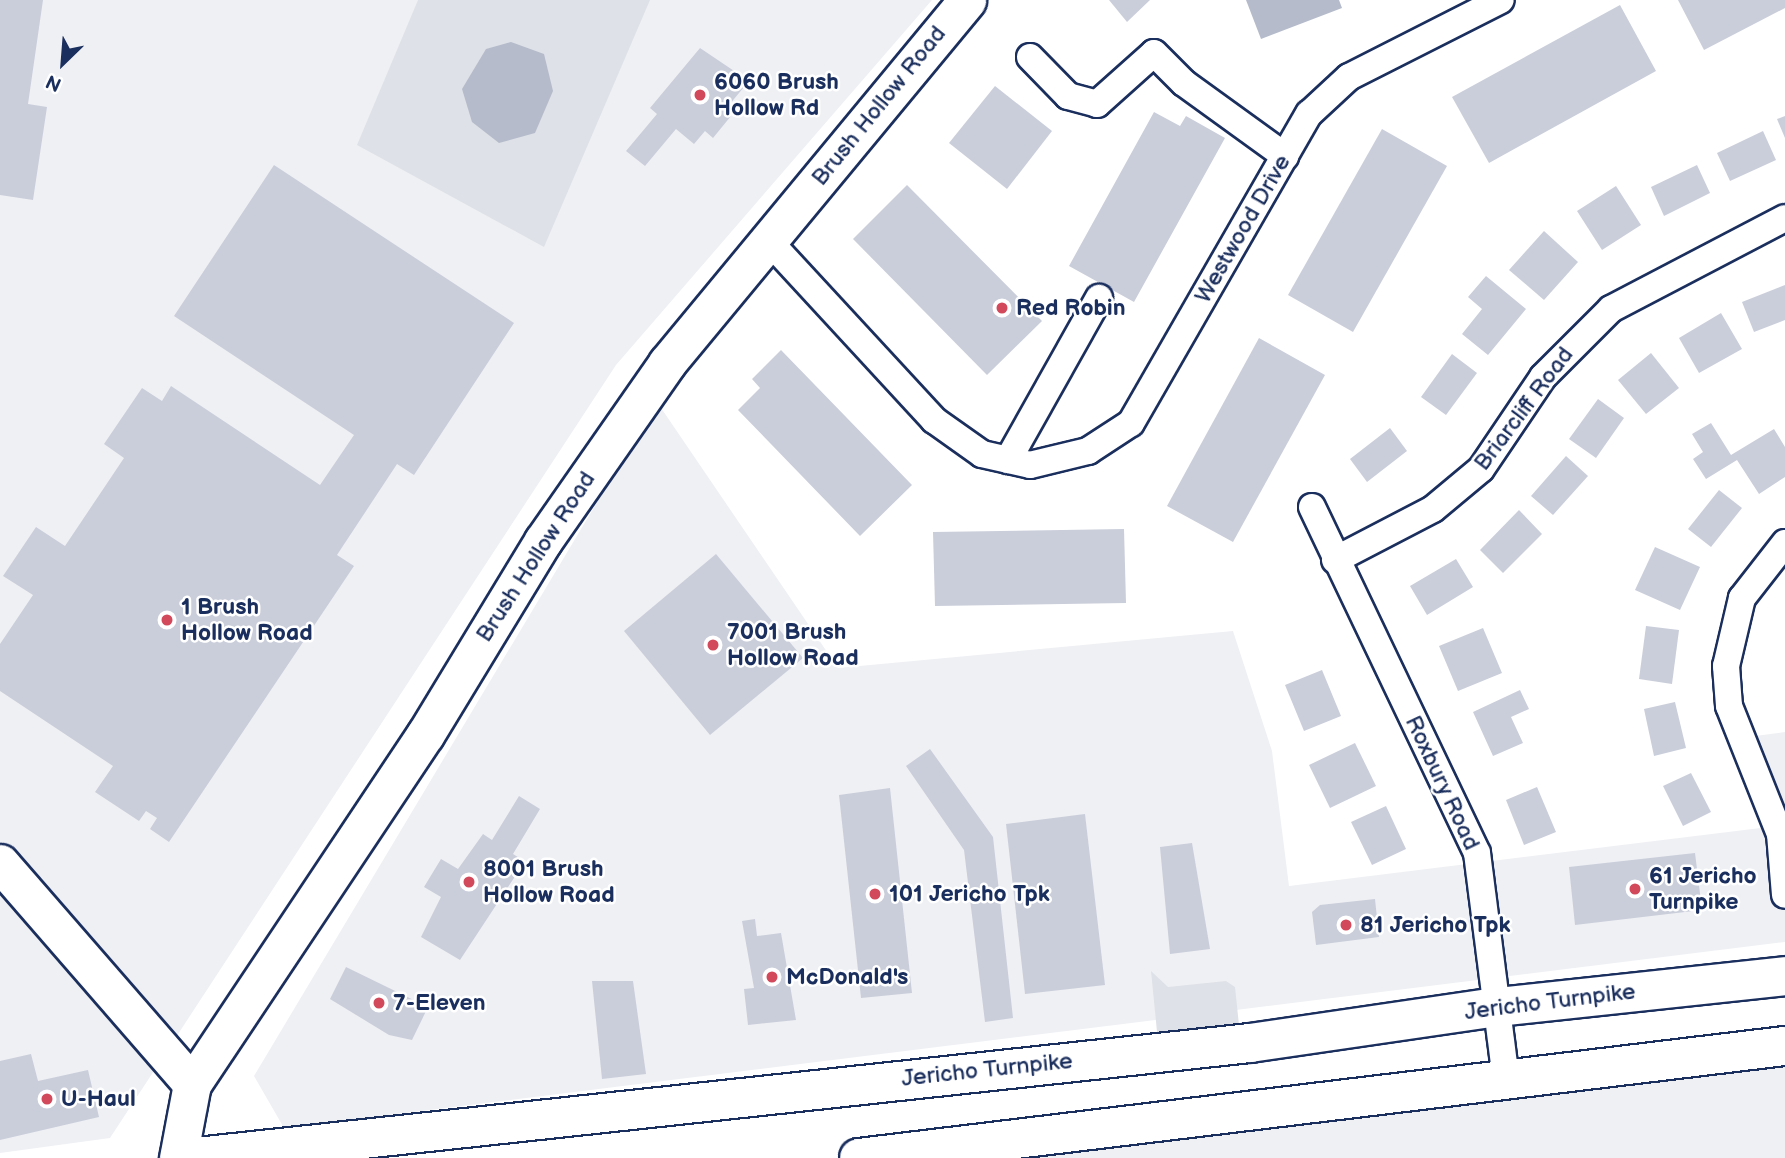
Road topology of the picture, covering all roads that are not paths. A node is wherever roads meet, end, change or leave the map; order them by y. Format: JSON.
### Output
{"nodes":[{"id":1,"x":967,"y":0,"type":"edge"},
{"id":2,"x":1502,"y":0,"type":"edge"},
{"id":3,"x":1030,"y":57,"type":"dead end"},
{"id":4,"x":1285,"y":156,"type":"junction"},
{"id":5,"x":1785,"y":218,"type":"edge"},
{"id":6,"x":768,"y":240,"type":"junction"},
{"id":7,"x":1100,"y":298,"type":"dead end"},
{"id":8,"x":1009,"y":460,"type":"junction"},
{"id":9,"x":1312,"y":507,"type":"dead end"},
{"id":10,"x":1785,"y":543,"type":"edge"},
{"id":11,"x":1335,"y":560,"type":"junction"},
{"id":12,"x":0,"y":863,"type":"edge"},
{"id":13,"x":1785,"y":895,"type":"edge"},
{"id":14,"x":1785,"y":976,"type":"edge"},
{"id":15,"x":1497,"y":1007,"type":"junction"},
{"id":16,"x":1785,"y":1046,"type":"edge"},
{"id":17,"x":1506,"y":1078,"type":"junction"},
{"id":18,"x":192,"y":1084,"type":"junction"},
{"id":19,"x":178,"y":1158,"type":"edge"},
{"id":20,"x":188,"y":1158,"type":"edge"},
{"id":21,"x":859,"y":1158,"type":"edge"}],
"edges":[{"from":1,"to":6,"type":"main road","name":"Brush Hollow Road"},
{"from":2,"to":4,"type":"street","name":"Westwood Drive"},
{"from":3,"to":4,"type":"street"},
{"from":4,"to":8,"type":"street","name":"Westwood Drive"},
{"from":5,"to":11,"type":"street","name":"Briarcliff Road"},
{"from":6,"to":8,"type":"street","name":"Westwood Drive"},
{"from":6,"to":18,"type":"main road","name":"Brush Hollow Road"},
{"from":7,"to":8,"type":"street"},
{"from":9,"to":11,"type":"street","name":"Roxbury Road"},
{"from":10,"to":13,"type":"street"},
{"from":11,"to":15,"type":"street","name":"Roxbury Road"},
{"from":12,"to":18,"type":"main road"},
{"from":14,"to":15,"type":"main road","name":"Jericho Turnpike"},
{"from":15,"to":17,"type":"street","name":"Roxbury Road"},
{"from":15,"to":20,"type":"main road","name":"Jericho Turnpike"},
{"from":16,"to":17,"type":"main road"},
{"from":17,"to":21,"type":"main road"},
{"from":18,"to":19,"type":"main road","name":"Brush Hollow Road"}]}
